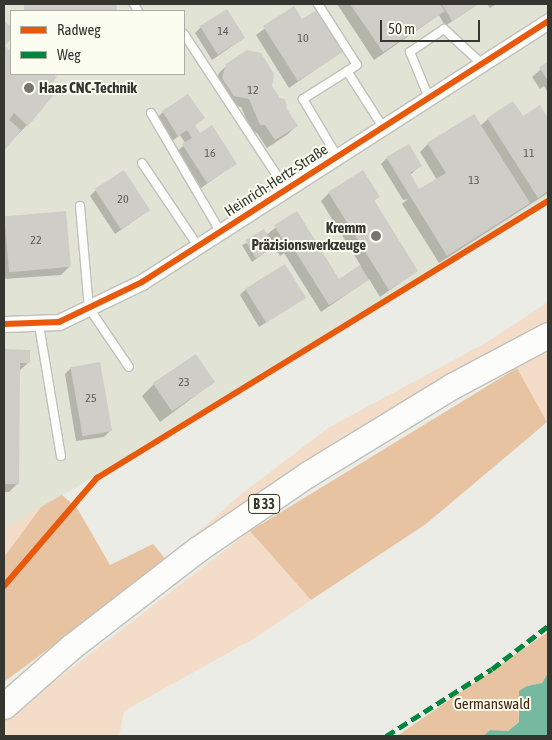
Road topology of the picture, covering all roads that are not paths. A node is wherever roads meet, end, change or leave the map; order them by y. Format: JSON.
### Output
{"nodes":[{"id":1,"x":318,"y":4,"type":"edge"},
{"id":2,"x":548,"y":21,"type":"edge"},
{"id":3,"x":185,"y":36,"type":"edge"},
{"id":4,"x":482,"y":64,"type":"junction"},
{"id":5,"x":347,"y":71,"type":"junction"},
{"id":6,"x":429,"y":98,"type":"junction"},
{"id":7,"x":152,"y":113,"type":"dead end"},
{"id":8,"x":383,"y":127,"type":"junction"},
{"id":9,"x":337,"y":156,"type":"junction"},
{"id":10,"x":142,"y":163,"type":"dead end"},
{"id":11,"x":285,"y":188,"type":"junction"},
{"id":12,"x":80,"y":206,"type":"dead end"},
{"id":13,"x":220,"y":231,"type":"junction"},
{"id":14,"x":198,"y":246,"type":"junction"},
{"id":15,"x":89,"y":308,"type":"junction"},
{"id":16,"x":4,"y":324,"type":"edge"},
{"id":17,"x":39,"y":325,"type":"junction"},
{"id":18,"x":548,"y":335,"type":"edge"},
{"id":19,"x":129,"y":367,"type":"dead end"},
{"id":20,"x":60,"y":456,"type":"dead end"},
{"id":21,"x":4,"y":706,"type":"edge"}],
"edges":[{"from":1,"to":5,"type":"lane"},
{"from":2,"to":4,"type":"street","name":"Heinrich-Hertz-Straße"},
{"from":3,"to":11,"type":"lane"},
{"from":4,"to":6,"type":"street","name":"Heinrich-Hertz-Straße"},
{"from":4,"to":6,"type":"lane"},
{"from":5,"to":8,"type":"lane"},
{"from":5,"to":9,"type":"lane"},
{"from":6,"to":8,"type":"street","name":"Heinrich-Hertz-Straße"},
{"from":7,"to":13,"type":"lane"},
{"from":8,"to":9,"type":"street","name":"Heinrich-Hertz-Straße"},
{"from":9,"to":11,"type":"street","name":"Heinrich-Hertz-Straße"},
{"from":10,"to":14,"type":"lane"},
{"from":11,"to":13,"type":"street","name":"Heinrich-Hertz-Straße"},
{"from":12,"to":15,"type":"lane"},
{"from":13,"to":14,"type":"street","name":"Heinrich-Hertz-Straße"},
{"from":14,"to":15,"type":"street","name":"Heinrich-Hertz-Straße"},
{"from":15,"to":17,"type":"street","name":"Heinrich-Hertz-Straße"},
{"from":15,"to":19,"type":"lane"},
{"from":16,"to":17,"type":"street","name":"Heinrich-Hertz-Straße"},
{"from":17,"to":20,"type":"lane"},
{"from":18,"to":21,"type":"main road","number":"B 33"}]}
